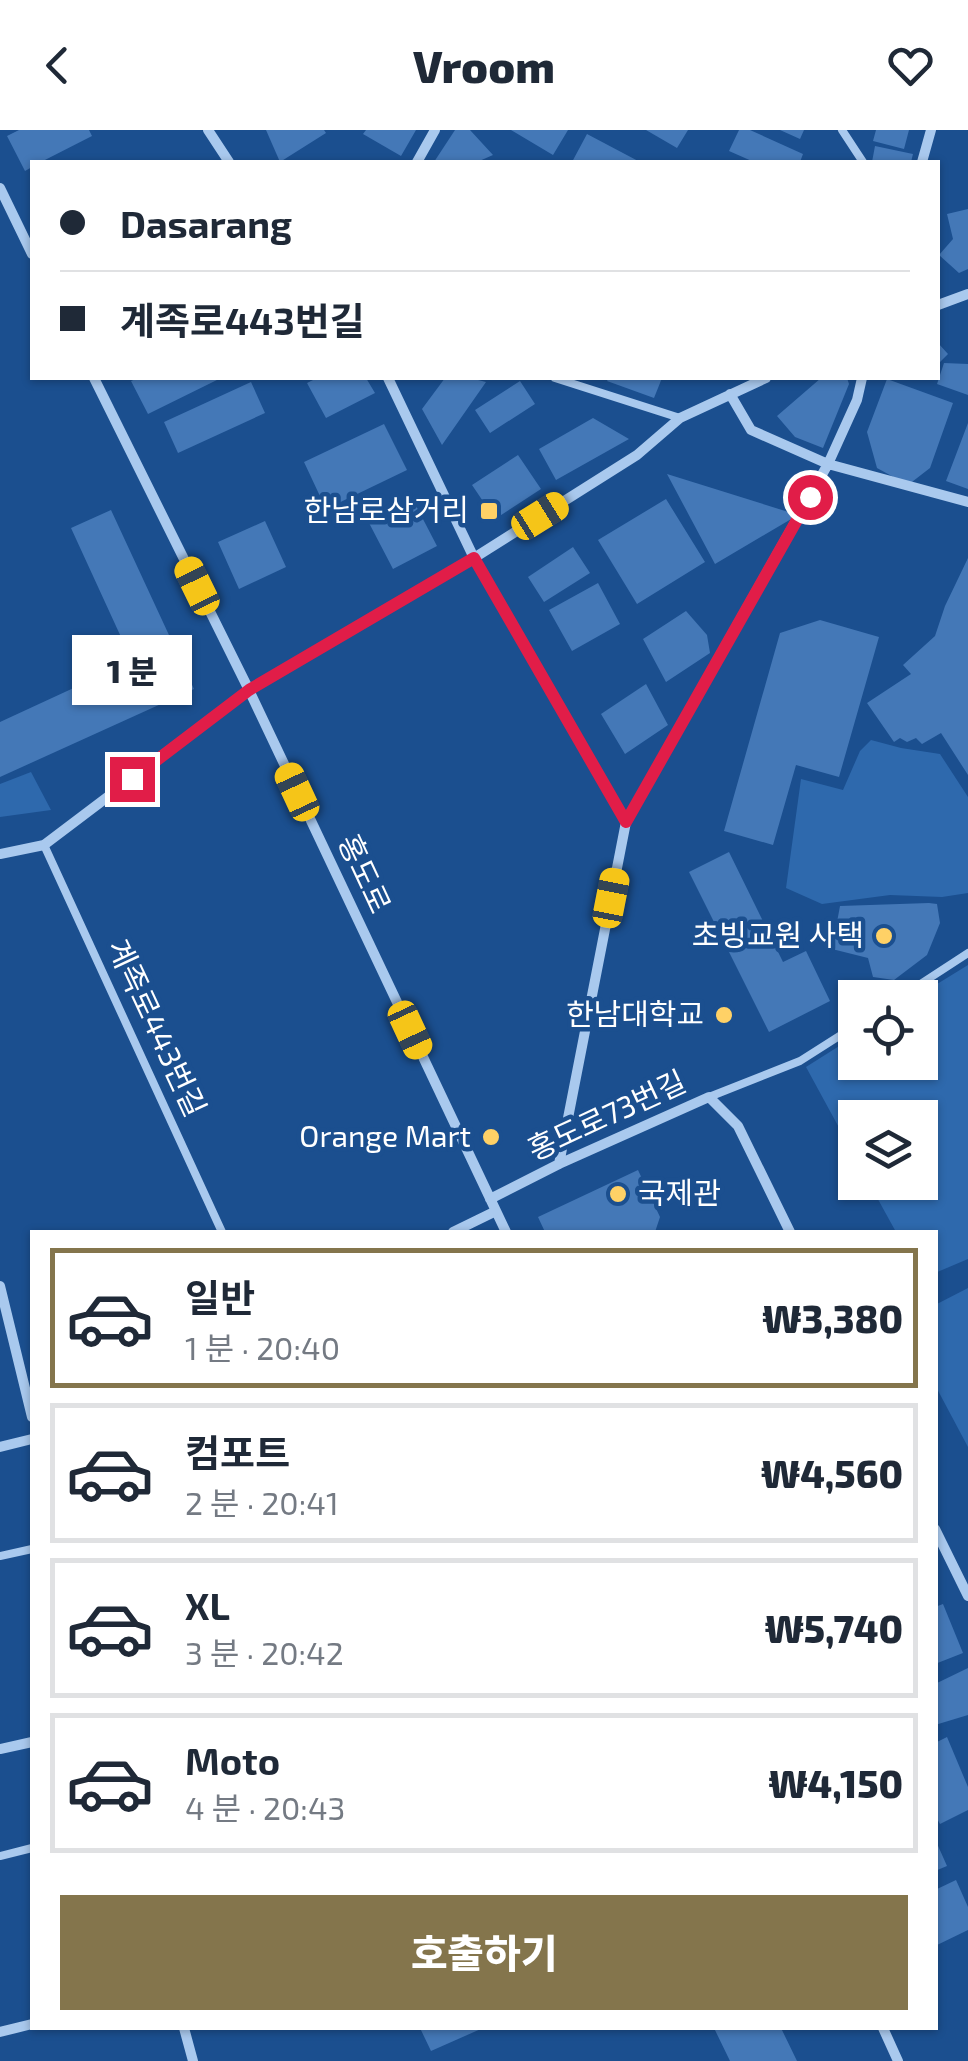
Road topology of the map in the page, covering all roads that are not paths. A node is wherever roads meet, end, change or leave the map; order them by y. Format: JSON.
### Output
{"nodes":[{"id":1,"x":208,"y":130,"type":"edge"},
{"id":2,"x":436,"y":130,"type":"edge"},
{"id":3,"x":842,"y":130,"type":"edge"},
{"id":4,"x":931,"y":130,"type":"edge"},
{"id":5,"x":229,"y":160,"type":"edge"},
{"id":6,"x":418,"y":160,"type":"edge"},
{"id":7,"x":862,"y":160,"type":"edge"},
{"id":8,"x":923,"y":160,"type":"edge"},
{"id":9,"x":0,"y":188,"type":"edge"},
{"id":10,"x":30,"y":250,"type":"edge"},
{"id":11,"x":968,"y":294,"type":"edge"},
{"id":12,"x":940,"y":304,"type":"edge"},
{"id":13,"x":95,"y":380,"type":"edge"},
{"id":14,"x":389,"y":380,"type":"edge"},
{"id":15,"x":561,"y":380,"type":"edge"},
{"id":16,"x":762,"y":380,"type":"edge"},
{"id":17,"x":862,"y":380,"type":"edge"},
{"id":18,"x":730,"y":394,"type":"junction"},
{"id":19,"x":680,"y":418,"type":"junction"},
{"id":20,"x":828,"y":464,"type":"junction"},
{"id":21,"x":968,"y":502,"type":"edge"},
{"id":22,"x":474,"y":558,"type":"junction"},
{"id":23,"x":249,"y":690,"type":"junction"},
{"id":24,"x":626,"y":822,"type":"junction"},
{"id":25,"x":44,"y":845,"type":"junction"},
{"id":26,"x":0,"y":854,"type":"edge"},
{"id":27,"x":968,"y":954,"type":"edge"},
{"id":28,"x":927,"y":980,"type":"edge"},
{"id":29,"x":838,"y":1037,"type":"edge"},
{"id":30,"x":709,"y":1096,"type":"junction"},
{"id":31,"x":559,"y":1164,"type":"junction"},
{"id":32,"x":490,"y":1199,"type":"junction"},
{"id":33,"x":496,"y":1211,"type":"junction"},
{"id":34,"x":221,"y":1230,"type":"edge"},
{"id":35,"x":457,"y":1230,"type":"edge"},
{"id":36,"x":505,"y":1230,"type":"edge"},
{"id":37,"x":789,"y":1230,"type":"edge"},
{"id":38,"x":0,"y":1286,"type":"edge"},
{"id":39,"x":30,"y":1408,"type":"edge"},
{"id":40,"x":30,"y":1440,"type":"edge"},
{"id":41,"x":0,"y":1447,"type":"edge"},
{"id":42,"x":938,"y":1535,"type":"edge"},
{"id":43,"x":30,"y":1549,"type":"edge"},
{"id":44,"x":0,"y":1556,"type":"edge"},
{"id":45,"x":968,"y":1596,"type":"edge"},
{"id":46,"x":30,"y":1742,"type":"edge"},
{"id":47,"x":0,"y":1749,"type":"edge"},
{"id":48,"x":30,"y":1848,"type":"edge"},
{"id":49,"x":0,"y":1856,"type":"edge"},
{"id":50,"x":30,"y":2024,"type":"edge"},
{"id":51,"x":184,"y":2030,"type":"edge"},
{"id":52,"x":883,"y":2030,"type":"edge"},
{"id":53,"x":0,"y":2032,"type":"edge"},
{"id":54,"x":192,"y":2061,"type":"edge"},
{"id":55,"x":898,"y":2061,"type":"edge"}],
"edges":[{"from":1,"to":5,"type":"street"},
{"from":2,"to":6,"type":"street"},
{"from":3,"to":7,"type":"lane"},
{"from":4,"to":8,"type":"street"},
{"from":9,"to":10,"type":"street"},
{"from":11,"to":12,"type":"street"},
{"from":13,"to":23,"type":"street","name":"홍도로"},
{"from":14,"to":22,"type":"street"},
{"from":15,"to":19,"type":"lane"},
{"from":16,"to":18,"type":"street"},
{"from":17,"to":20,"type":"street"},
{"from":18,"to":19,"type":"street"},
{"from":18,"to":20,"type":"street"},
{"from":19,"to":22,"type":"street"},
{"from":20,"to":21,"type":"street"},
{"from":20,"to":24,"type":"street"},
{"from":22,"to":23,"type":"street"},
{"from":22,"to":24,"type":"street"},
{"from":23,"to":25,"type":"street"},
{"from":23,"to":32,"type":"street","name":"홍도로"},
{"from":24,"to":31,"type":"street"},
{"from":25,"to":26,"type":"street"},
{"from":25,"to":34,"type":"lane","name":"계족로443번길"},
{"from":27,"to":28,"type":"lane"},
{"from":29,"to":30,"type":"lane"},
{"from":30,"to":31,"type":"street","name":"홍도로73번길"},
{"from":30,"to":37,"type":"street","name":"홍도로73번길"},
{"from":31,"to":32,"type":"street","name":"홍도로73번길"},
{"from":32,"to":33,"type":"street","name":"홍도로"},
{"from":33,"to":35,"type":"street"},
{"from":33,"to":36,"type":"street","name":"홍도로"},
{"from":38,"to":39,"type":"street"},
{"from":40,"to":41,"type":"street"},
{"from":42,"to":45,"type":"street"},
{"from":43,"to":44,"type":"lane"},
{"from":46,"to":47,"type":"street"},
{"from":48,"to":49,"type":"lane"},
{"from":50,"to":53,"type":"street"},
{"from":51,"to":54,"type":"street"},
{"from":52,"to":55,"type":"street"}]}
